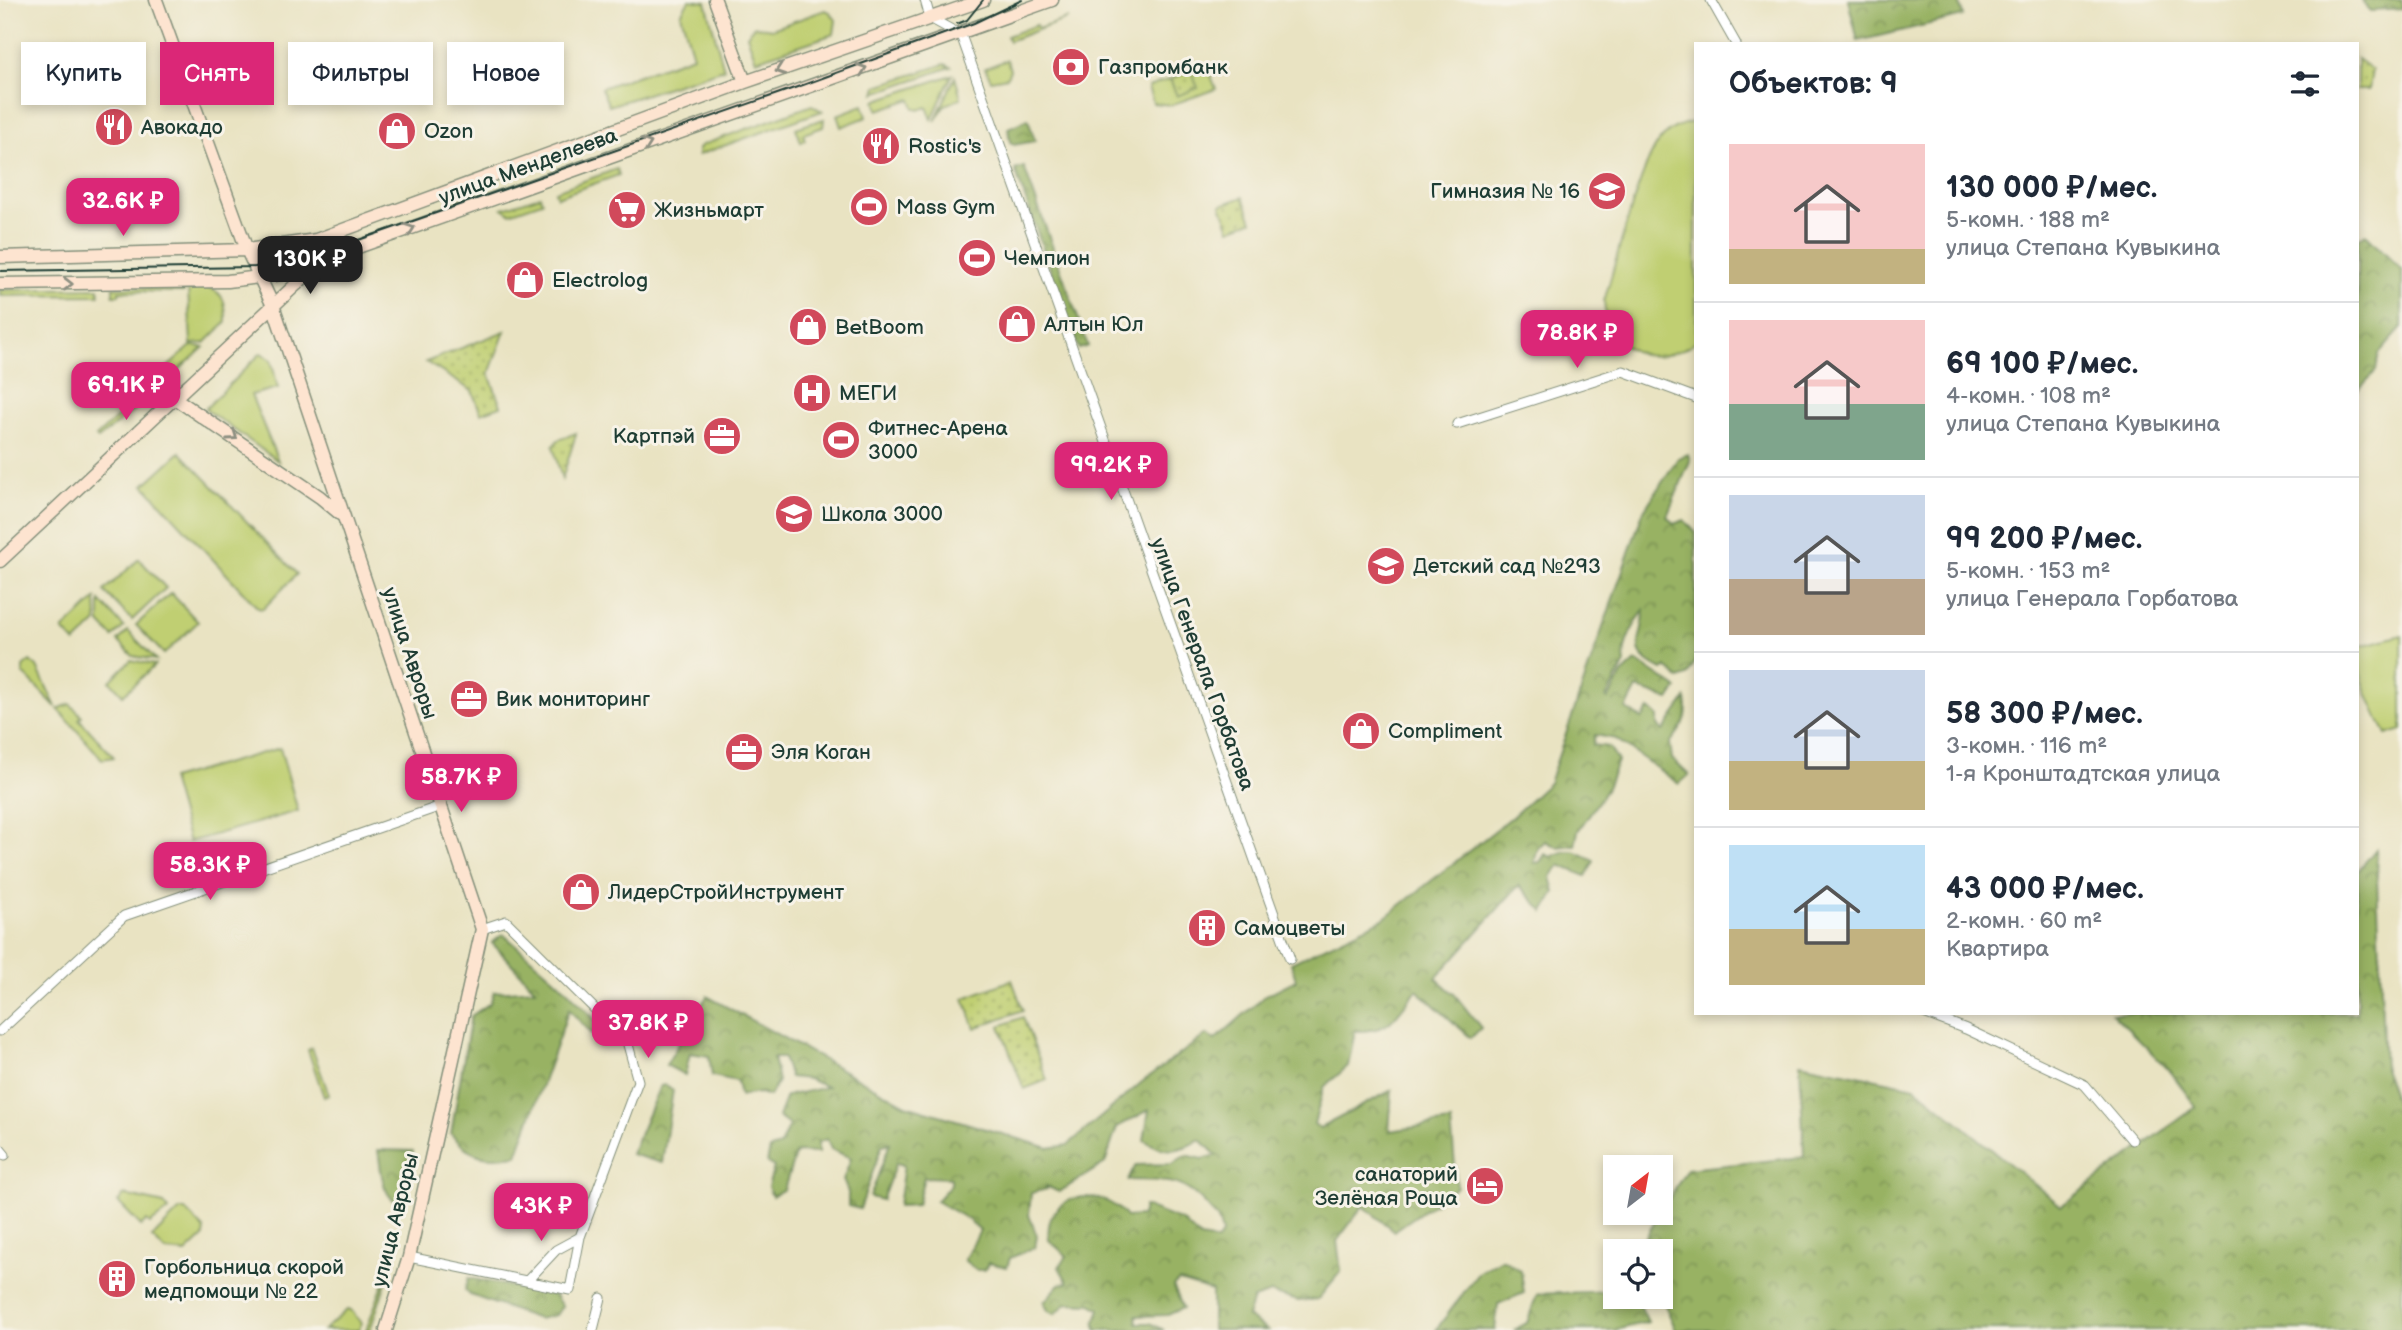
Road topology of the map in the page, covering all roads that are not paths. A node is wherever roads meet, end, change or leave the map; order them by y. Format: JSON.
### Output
{"nodes":[{"id":1,"x":156,"y":0,"type":"edge"},
{"id":2,"x":715,"y":0,"type":"edge"},
{"id":3,"x":925,"y":0,"type":"edge"},
{"id":4,"x":983,"y":0,"type":"edge"},
{"id":5,"x":1052,"y":0,"type":"edge"},
{"id":6,"x":1711,"y":0,"type":"edge"},
{"id":7,"x":930,"y":18,"type":"junction"},
{"id":8,"x":961,"y":35,"type":"junction"},
{"id":9,"x":1735,"y":42,"type":"edge"},
{"id":10,"x":745,"y":82,"type":"junction"},
{"id":11,"x":316,"y":240,"type":"junction"},
{"id":12,"x":247,"y":250,"type":"junction"},
{"id":13,"x":0,"y":257,"type":"edge"},
{"id":14,"x":322,"y":260,"type":"junction"},
{"id":15,"x":301,"y":268,"type":"junction"},
{"id":16,"x":260,"y":278,"type":"junction"},
{"id":17,"x":0,"y":285,"type":"edge"},
{"id":18,"x":274,"y":308,"type":"junction"},
{"id":19,"x":1694,"y":397,"type":"edge"},
{"id":20,"x":176,"y":399,"type":"junction"},
{"id":21,"x":1457,"y":424,"type":"dead end"},
{"id":22,"x":344,"y":517,"type":"junction"},
{"id":23,"x":0,"y":561,"type":"edge"},
{"id":24,"x":441,"y":806,"type":"junction"},
{"id":25,"x":482,"y":929,"type":"junction"},
{"id":26,"x":1290,"y":959,"type":"dead end"},
{"id":27,"x":1929,"y":1015,"type":"edge"},
{"id":28,"x":0,"y":1031,"type":"edge"},
{"id":29,"x":2132,"y":1140,"type":"dead end"},
{"id":30,"x":580,"y":1237,"type":"junction"},
{"id":31,"x":409,"y":1256,"type":"junction"},
{"id":32,"x":527,"y":1281,"type":"junction"},
{"id":33,"x":601,"y":1298,"type":"dead end"},
{"id":34,"x":386,"y":1330,"type":"edge"},
{"id":35,"x":593,"y":1330,"type":"edge"}],
"edges":[{"from":1,"to":12,"type":"main road","name":"улица Авроры"},
{"from":2,"to":10,"type":"main road"},
{"from":3,"to":7,"type":"street"},
{"from":4,"to":7,"type":"main road","name":"улица Менделеева"},
{"from":5,"to":8,"type":"main road","name":"улица Менделеева"},
{"from":6,"to":9,"type":"street"},
{"from":7,"to":8,"type":"street"},
{"from":7,"to":10,"type":"main road","name":"улица Менделеева","one_way":true},
{"from":14,"to":8,"type":"main road","name":"улица Менделеева","one_way":true},
{"from":8,"to":26,"type":"street","name":"улица Генерала Горбатова"},
{"from":10,"to":11,"type":"main road","name":"улица Менделеева"},
{"from":11,"to":12,"type":"main road","name":"улица Менделеева"},
{"from":11,"to":15,"type":"main road"},
{"from":12,"to":13,"type":"main road","name":"улица Менделеева"},
{"from":12,"to":16,"type":"main road","name":"улица Авроры"},
{"from":14,"to":15,"type":"main road","name":"улица Менделеева"},
{"from":14,"to":18,"type":"main road"},
{"from":15,"to":16,"type":"main road","name":"улица Менделеева"},
{"from":15,"to":18,"type":"main road"},
{"from":17,"to":16,"type":"main road","name":"улица Менделеева","one_way":true},
{"from":16,"to":18,"type":"main road","name":"улица Авроры"},
{"from":18,"to":20,"type":"main road"},
{"from":18,"to":22,"type":"main road","name":"улица Авроры"},
{"from":19,"to":21,"type":"street"},
{"from":20,"to":22,"type":"main road","one_way":true},
{"from":20,"to":23,"type":"main road"},
{"from":22,"to":24,"type":"main road","name":"улица Авроры"},
{"from":24,"to":25,"type":"main road","name":"улица Авроры"},
{"from":24,"to":28,"type":"street"},
{"from":25,"to":30,"type":"street"},
{"from":25,"to":31,"type":"main road","name":"улица Авроры"},
{"from":27,"to":29,"type":"street"},
{"from":30,"to":32,"type":"street"},
{"from":30,"to":32,"type":"street"},
{"from":31,"to":32,"type":"street"},
{"from":31,"to":34,"type":"main road","name":"улица Авроры"},
{"from":33,"to":35,"type":"street"}]}
